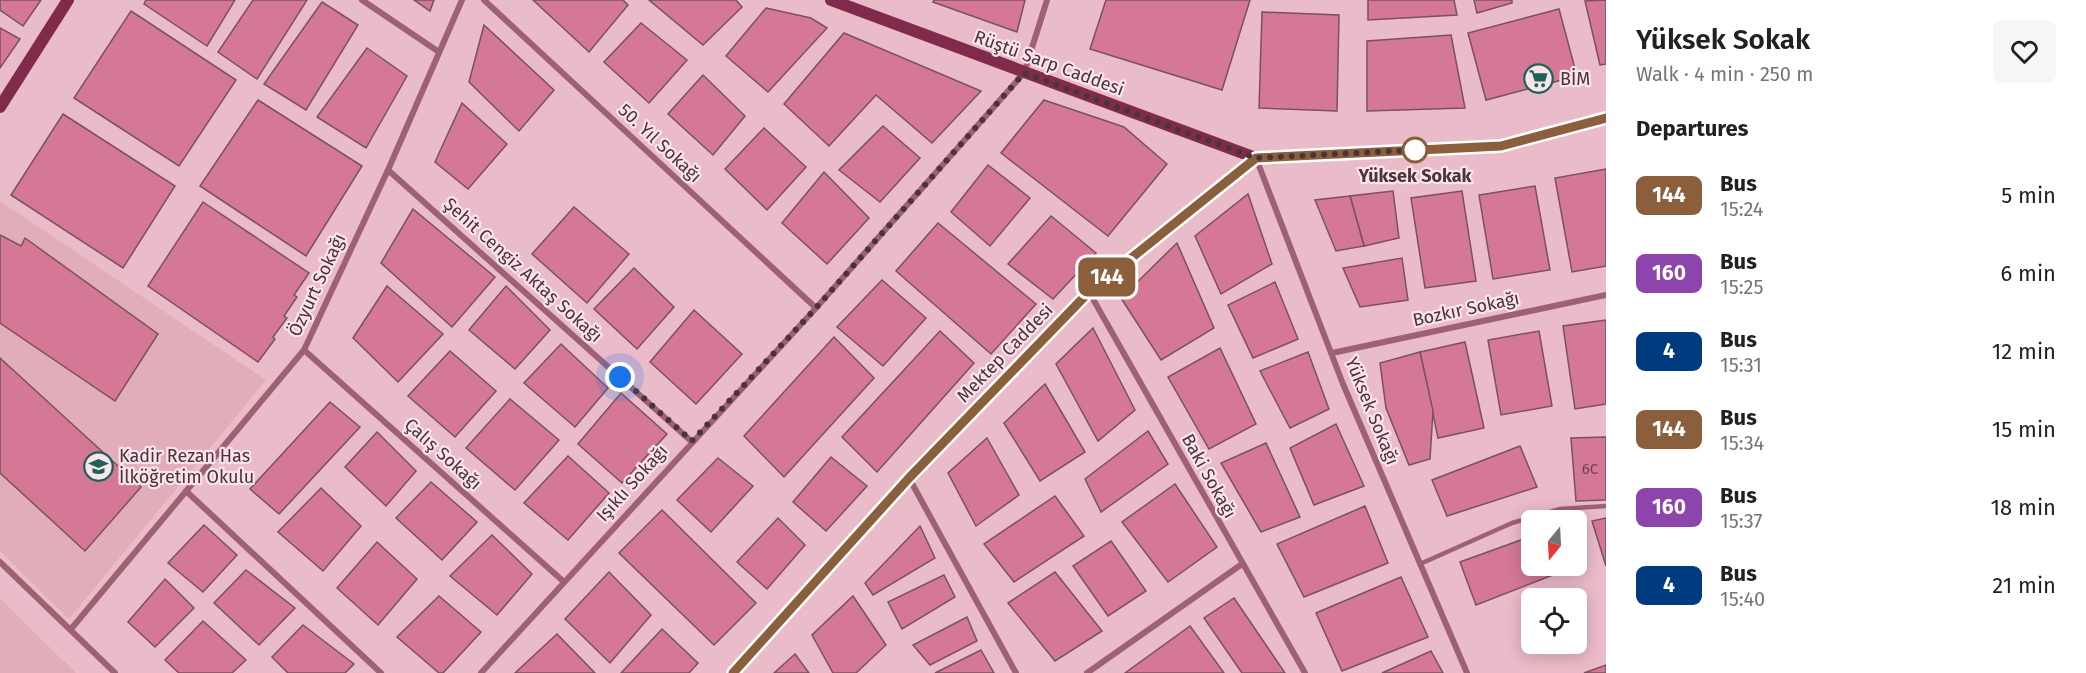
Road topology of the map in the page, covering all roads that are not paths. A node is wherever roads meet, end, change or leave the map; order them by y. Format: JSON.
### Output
{"nodes":[{"id":1,"x":68,"y":0,"type":"edge"},
{"id":2,"x":362,"y":0,"type":"edge"},
{"id":3,"x":462,"y":0,"type":"edge"},
{"id":4,"x":484,"y":0,"type":"edge"},
{"id":5,"x":831,"y":0,"type":"edge"},
{"id":6,"x":1047,"y":0,"type":"edge"},
{"id":7,"x":439,"y":52,"type":"junction"},
{"id":8,"x":1024,"y":73,"type":"junction"},
{"id":9,"x":0,"y":107,"type":"edge"},
{"id":10,"x":1606,"y":118,"type":"edge"},
{"id":11,"x":1256,"y":158,"type":"junction"},
{"id":12,"x":388,"y":170,"type":"junction"},
{"id":13,"x":1089,"y":292,"type":"junction"},
{"id":14,"x":1606,"y":295,"type":"edge"},
{"id":15,"x":816,"y":308,"type":"junction"},
{"id":16,"x":304,"y":350,"type":"junction"},
{"id":17,"x":1332,"y":353,"type":"junction"},
{"id":18,"x":692,"y":441,"type":"junction"},
{"id":19,"x":909,"y":478,"type":"junction"},
{"id":20,"x":186,"y":490,"type":"junction"},
{"id":21,"x":1606,"y":506,"type":"edge"},
{"id":22,"x":0,"y":562,"type":"edge"},
{"id":23,"x":1242,"y":564,"type":"junction"},
{"id":24,"x":1420,"y":564,"type":"junction"},
{"id":25,"x":563,"y":581,"type":"junction"},
{"id":26,"x":71,"y":629,"type":"junction"},
{"id":27,"x":115,"y":673,"type":"edge"},
{"id":28,"x":381,"y":673,"type":"edge"},
{"id":29,"x":481,"y":673,"type":"edge"},
{"id":30,"x":733,"y":673,"type":"edge"},
{"id":31,"x":1016,"y":673,"type":"edge"},
{"id":32,"x":1087,"y":673,"type":"edge"},
{"id":33,"x":1305,"y":673,"type":"edge"},
{"id":34,"x":1467,"y":673,"type":"edge"}],
"edges":[{"from":1,"to":9,"type":"street"},
{"from":2,"to":7,"type":"street"},
{"from":3,"to":7,"type":"street","name":"Özyurt Sokağı"},
{"from":4,"to":15,"type":"street","name":"50. Yıl Sokağı"},
{"from":5,"to":8,"type":"street","name":"Rüştü Sarp Caddesi"},
{"from":6,"to":8,"type":"street"},
{"from":7,"to":12,"type":"street","name":"Özyurt Sokağı"},
{"from":8,"to":11,"type":"street","name":"Rüştü Sarp Caddesi"},
{"from":8,"to":15,"type":"street","name":"Işıklı Sokağı"},
{"from":10,"to":11,"type":"street"},
{"from":11,"to":13,"type":"street","name":"Mektep Caddesi"},
{"from":11,"to":17,"type":"street","name":"Yüksek Sokağı"},
{"from":12,"to":16,"type":"street","name":"Özyurt Sokağı"},
{"from":12,"to":18,"type":"street","name":"Şehit Cengiz Aktaş Sokağı"},
{"from":13,"to":19,"type":"street","name":"Mektep Caddesi"},
{"from":13,"to":23,"type":"street","name":"Baki Sokağı"},
{"from":14,"to":17,"type":"street","name":"Bozkır Sokağı"},
{"from":15,"to":18,"type":"street","name":"Işıklı Sokağı"},
{"from":16,"to":20,"type":"street","name":"Özyurt Sokağı"},
{"from":16,"to":25,"type":"street","name":"Çalış Sokağı"},
{"from":17,"to":24,"type":"street","name":"Yüksek Sokağı"},
{"from":18,"to":25,"type":"street","name":"Işıklı Sokağı"},
{"from":19,"to":30,"type":"street","name":"Mektep Caddesi"},
{"from":19,"to":31,"type":"street"},
{"from":20,"to":26,"type":"street","name":"Özyurt Sokağı"},
{"from":20,"to":28,"type":"street"},
{"from":21,"to":24,"type":"lane"},
{"from":22,"to":26,"type":"street"},
{"from":23,"to":32,"type":"street"},
{"from":23,"to":33,"type":"street","name":"Baki Sokağı"},
{"from":24,"to":34,"type":"street","name":"Yüksek Sokağı"},
{"from":25,"to":29,"type":"street","name":"Işıklı Sokağı"},
{"from":26,"to":27,"type":"street"}]}
